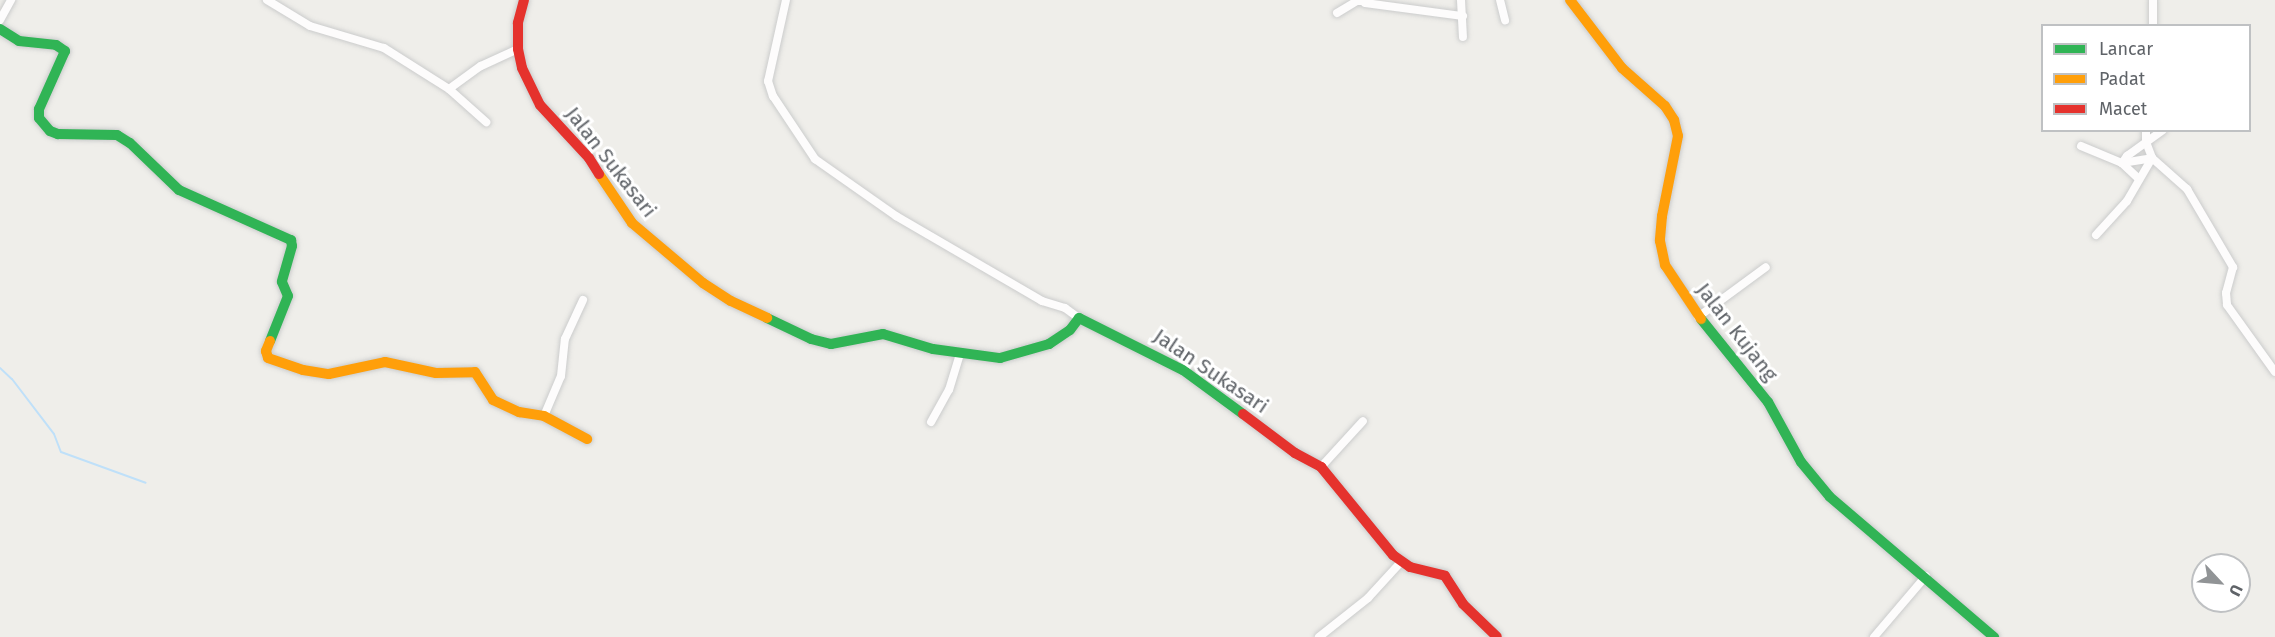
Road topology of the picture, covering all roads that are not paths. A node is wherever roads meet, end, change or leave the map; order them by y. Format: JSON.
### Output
{"nodes":[{"id":1,"x":11,"y":0,"type":"edge"},
{"id":2,"x":267,"y":0,"type":"edge"},
{"id":3,"x":524,"y":0,"type":"edge"},
{"id":4,"x":786,"y":0,"type":"edge"},
{"id":5,"x":1461,"y":0,"type":"edge"},
{"id":6,"x":1500,"y":0,"type":"edge"},
{"id":7,"x":1570,"y":0,"type":"edge"},
{"id":8,"x":2153,"y":0,"type":"edge"},
{"id":9,"x":1362,"y":1,"type":"edge"},
{"id":10,"x":1337,"y":14,"type":"dead end"},
{"id":11,"x":1463,"y":16,"type":"junction"},
{"id":12,"x":0,"y":20,"type":"edge"},
{"id":13,"x":1505,"y":20,"type":"dead end"},
{"id":14,"x":2153,"y":24,"type":"edge"},
{"id":15,"x":0,"y":29,"type":"edge"},
{"id":16,"x":1463,"y":37,"type":"dead end"},
{"id":17,"x":518,"y":49,"type":"junction"},
{"id":18,"x":449,"y":89,"type":"junction"},
{"id":19,"x":486,"y":122,"type":"dead end"},
{"id":20,"x":2146,"y":132,"type":"edge"},
{"id":21,"x":2160,"y":132,"type":"edge"},
{"id":22,"x":2146,"y":142,"type":"junction"},
{"id":23,"x":2081,"y":146,"type":"dead end"},
{"id":24,"x":2152,"y":158,"type":"junction"},
{"id":25,"x":2122,"y":163,"type":"junction"},
{"id":26,"x":2139,"y":179,"type":"junction"},
{"id":27,"x":2096,"y":235,"type":"dead end"},
{"id":28,"x":1766,"y":267,"type":"dead end"},
{"id":29,"x":584,"y":300,"type":"dead end"},
{"id":30,"x":1698,"y":317,"type":"junction"},
{"id":31,"x":1079,"y":318,"type":"junction"},
{"id":32,"x":960,"y":353,"type":"junction"},
{"id":33,"x":2275,"y":372,"type":"edge"},
{"id":34,"x":544,"y":416,"type":"junction"},
{"id":35,"x":1363,"y":421,"type":"dead end"},
{"id":36,"x":932,"y":423,"type":"dead end"},
{"id":37,"x":587,"y":439,"type":"dead end"},
{"id":38,"x":1321,"y":467,"type":"junction"},
{"id":39,"x":1401,"y":562,"type":"junction"},
{"id":40,"x":1926,"y":576,"type":"junction"},
{"id":41,"x":1319,"y":637,"type":"edge"},
{"id":42,"x":1497,"y":637,"type":"edge"},
{"id":43,"x":1874,"y":637,"type":"edge"},
{"id":44,"x":1995,"y":637,"type":"edge"}],
"edges":[{"from":1,"to":12,"type":"street"},
{"from":2,"to":18,"type":"street"},
{"from":3,"to":17,"type":"street","name":"Jalan Sukasari"},
{"from":4,"to":31,"type":"street"},
{"from":5,"to":11,"type":"street"},
{"from":6,"to":13,"type":"street"},
{"from":7,"to":30,"type":"street","name":"Jalan Kujang"},
{"from":8,"to":14,"type":"street"},
{"from":9,"to":10,"type":"street"},
{"from":9,"to":11,"type":"street"},
{"from":11,"to":16,"type":"street"},
{"from":15,"to":34,"type":"street"},
{"from":17,"to":18,"type":"street"},
{"from":17,"to":32,"type":"street","name":"Jalan Sukasari"},
{"from":18,"to":19,"type":"street"},
{"from":20,"to":22,"type":"street"},
{"from":21,"to":22,"type":"street"},
{"from":22,"to":24,"type":"street"},
{"from":22,"to":25,"type":"street"},
{"from":23,"to":25,"type":"street"},
{"from":24,"to":25,"type":"street"},
{"from":24,"to":26,"type":"street"},
{"from":24,"to":33,"type":"street"},
{"from":25,"to":26,"type":"street"},
{"from":26,"to":27,"type":"street"},
{"from":28,"to":30,"type":"street"},
{"from":29,"to":34,"type":"street"},
{"from":30,"to":40,"type":"street","name":"Jalan Kujang"},
{"from":31,"to":32,"type":"street","name":"Jalan Sukasari"},
{"from":31,"to":38,"type":"street","name":"Jalan Sukasari"},
{"from":32,"to":36,"type":"street"},
{"from":34,"to":37,"type":"street"},
{"from":35,"to":38,"type":"street"},
{"from":38,"to":39,"type":"street","name":"Jalan Sukasari"},
{"from":39,"to":41,"type":"street"},
{"from":39,"to":42,"type":"street","name":"Jalan Sukasari"},
{"from":40,"to":43,"type":"street"},
{"from":40,"to":44,"type":"street","name":"Jalan Kujang"}]}
